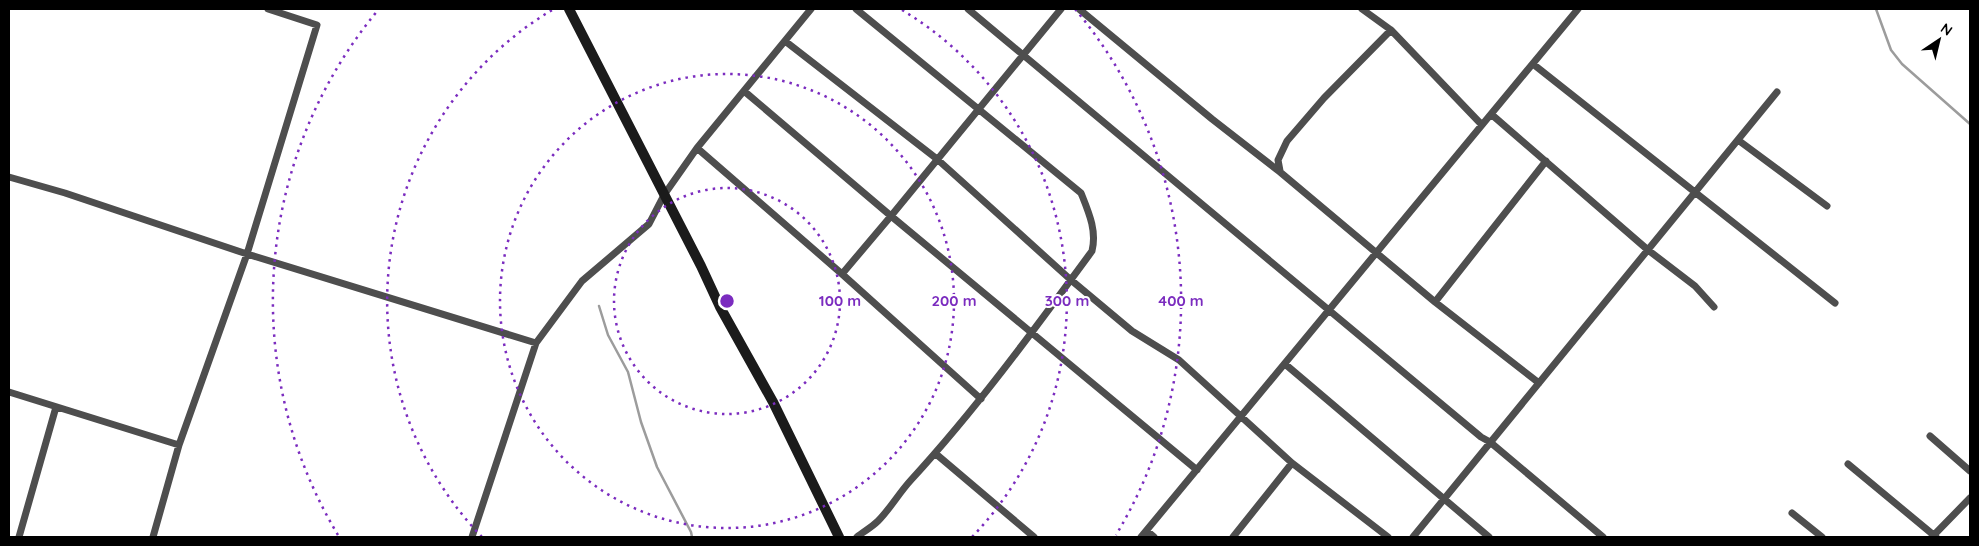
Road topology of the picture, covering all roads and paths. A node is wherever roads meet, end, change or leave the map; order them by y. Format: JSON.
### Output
{"nodes":[{"id":1,"x":268,"y":9,"type":"edge"},
{"id":2,"x":569,"y":9,"type":"edge"},
{"id":3,"x":811,"y":9,"type":"edge"},
{"id":4,"x":856,"y":9,"type":"edge"},
{"id":5,"x":968,"y":9,"type":"edge"},
{"id":6,"x":1061,"y":9,"type":"edge"},
{"id":7,"x":1079,"y":9,"type":"edge"},
{"id":8,"x":1362,"y":9,"type":"edge"},
{"id":9,"x":1578,"y":9,"type":"edge"},
{"id":10,"x":1390,"y":30,"type":"junction"},
{"id":11,"x":785,"y":41,"type":"junction"},
{"id":12,"x":1023,"y":55,"type":"junction"},
{"id":13,"x":1533,"y":64,"type":"junction"},
{"id":14,"x":744,"y":91,"type":"junction"},
{"id":15,"x":1777,"y":92,"type":"dead end"},
{"id":16,"x":978,"y":109,"type":"junction"},
{"id":17,"x":1492,"y":114,"type":"junction"},
{"id":18,"x":1482,"y":124,"type":"junction"},
{"id":19,"x":1738,"y":140,"type":"junction"},
{"id":20,"x":696,"y":148,"type":"junction"},
{"id":21,"x":937,"y":159,"type":"junction"},
{"id":22,"x":1546,"y":161,"type":"junction"},
{"id":23,"x":1280,"y":172,"type":"junction"},
{"id":24,"x":9,"y":176,"type":"edge"},
{"id":25,"x":1695,"y":192,"type":"junction"},
{"id":26,"x":664,"y":195,"type":"junction"},
{"id":27,"x":1827,"y":206,"type":"dead end"},
{"id":28,"x":891,"y":216,"type":"junction"},
{"id":29,"x":1648,"y":250,"type":"junction"},
{"id":30,"x":246,"y":254,"type":"junction"},
{"id":31,"x":1376,"y":254,"type":"junction"},
{"id":32,"x":842,"y":274,"type":"junction"},
{"id":33,"x":1071,"y":280,"type":"junction"},
{"id":34,"x":1435,"y":302,"type":"junction"},
{"id":35,"x":1835,"y":303,"type":"dead end"},
{"id":36,"x":1714,"y":307,"type":"dead end"},
{"id":37,"x":1330,"y":309,"type":"junction"},
{"id":38,"x":1033,"y":332,"type":"junction"},
{"id":39,"x":536,"y":343,"type":"junction"},
{"id":40,"x":1285,"y":364,"type":"junction"},
{"id":41,"x":1539,"y":383,"type":"junction"},
{"id":42,"x":9,"y":392,"type":"edge"},
{"id":43,"x":981,"y":399,"type":"junction"},
{"id":44,"x":56,"y":407,"type":"junction"},
{"id":45,"x":1242,"y":416,"type":"junction"},
{"id":46,"x":1930,"y":436,"type":"dead end"},
{"id":47,"x":1490,"y":442,"type":"junction"},
{"id":48,"x":178,"y":446,"type":"junction"},
{"id":49,"x":936,"y":454,"type":"junction"},
{"id":50,"x":1292,"y":463,"type":"junction"},
{"id":51,"x":1848,"y":464,"type":"dead end"},
{"id":52,"x":1197,"y":470,"type":"junction"},
{"id":53,"x":1970,"y":471,"type":"edge"},
{"id":54,"x":1445,"y":498,"type":"junction"},
{"id":55,"x":1970,"y":498,"type":"edge"},
{"id":56,"x":1792,"y":513,"type":"dead end"},
{"id":57,"x":1147,"y":531,"type":"junction"},
{"id":58,"x":19,"y":537,"type":"edge"},
{"id":59,"x":153,"y":537,"type":"edge"},
{"id":60,"x":472,"y":537,"type":"edge"},
{"id":61,"x":839,"y":537,"type":"edge"},
{"id":62,"x":856,"y":537,"type":"edge"},
{"id":63,"x":1034,"y":537,"type":"edge"},
{"id":64,"x":1141,"y":537,"type":"edge"},
{"id":65,"x":1154,"y":537,"type":"edge"},
{"id":66,"x":1233,"y":537,"type":"edge"},
{"id":67,"x":1388,"y":537,"type":"edge"},
{"id":68,"x":1413,"y":537,"type":"edge"},
{"id":69,"x":1489,"y":537,"type":"edge"},
{"id":70,"x":1603,"y":537,"type":"edge"},
{"id":71,"x":1822,"y":537,"type":"edge"},
{"id":72,"x":1934,"y":537,"type":"edge"}],
"edges":[{"from":1,"to":30,"type":"street"},
{"from":2,"to":26,"type":"street"},
{"from":3,"to":11,"type":"street"},
{"from":4,"to":16,"type":"street"},
{"from":5,"to":12,"type":"street"},
{"from":6,"to":12,"type":"street"},
{"from":7,"to":23,"type":"street"},
{"from":8,"to":10,"type":"street"},
{"from":9,"to":13,"type":"street"},
{"from":10,"to":18,"type":"street"},
{"from":10,"to":23,"type":"street"},
{"from":11,"to":14,"type":"street"},
{"from":11,"to":21,"type":"street"},
{"from":12,"to":16,"type":"street"},
{"from":12,"to":37,"type":"street"},
{"from":13,"to":17,"type":"street"},
{"from":13,"to":25,"type":"street"},
{"from":14,"to":20,"type":"street"},
{"from":14,"to":28,"type":"street"},
{"from":15,"to":19,"type":"street"},
{"from":16,"to":21,"type":"street"},
{"from":16,"to":33,"type":"street"},
{"from":17,"to":18,"type":"street"},
{"from":17,"to":22,"type":"street"},
{"from":18,"to":31,"type":"street"},
{"from":19,"to":25,"type":"street"},
{"from":19,"to":27,"type":"street"},
{"from":20,"to":26,"type":"street"},
{"from":20,"to":32,"type":"street"},
{"from":21,"to":28,"type":"street"},
{"from":21,"to":33,"type":"street"},
{"from":22,"to":29,"type":"street"},
{"from":22,"to":34,"type":"street"},
{"from":23,"to":31,"type":"street"},
{"from":24,"to":30,"type":"street"},
{"from":25,"to":29,"type":"street"},
{"from":25,"to":35,"type":"street"},
{"from":26,"to":39,"type":"street"},
{"from":26,"to":61,"type":"street"},
{"from":28,"to":32,"type":"street"},
{"from":28,"to":38,"type":"street"},
{"from":29,"to":36,"type":"street"},
{"from":29,"to":41,"type":"street"},
{"from":30,"to":39,"type":"street"},
{"from":30,"to":48,"type":"street"},
{"from":31,"to":34,"type":"street"},
{"from":31,"to":37,"type":"street"},
{"from":32,"to":43,"type":"street"},
{"from":33,"to":38,"type":"street"},
{"from":33,"to":45,"type":"street"},
{"from":34,"to":41,"type":"street"},
{"from":37,"to":40,"type":"street"},
{"from":37,"to":47,"type":"street"},
{"from":38,"to":43,"type":"street"},
{"from":38,"to":52,"type":"street"},
{"from":39,"to":60,"type":"street"},
{"from":40,"to":45,"type":"street"},
{"from":40,"to":54,"type":"street"},
{"from":41,"to":47,"type":"street"},
{"from":42,"to":44,"type":"street"},
{"from":43,"to":49,"type":"street"},
{"from":44,"to":48,"type":"street"},
{"from":44,"to":58,"type":"street"},
{"from":45,"to":50,"type":"street"},
{"from":45,"to":52,"type":"street"},
{"from":46,"to":53,"type":"street"},
{"from":47,"to":54,"type":"street"},
{"from":47,"to":70,"type":"street"},
{"from":48,"to":59,"type":"street"},
{"from":49,"to":62,"type":"street"},
{"from":49,"to":63,"type":"street"},
{"from":50,"to":66,"type":"street"},
{"from":50,"to":67,"type":"street"},
{"from":51,"to":72,"type":"street"},
{"from":52,"to":57,"type":"street"},
{"from":54,"to":68,"type":"street"},
{"from":54,"to":69,"type":"street"},
{"from":55,"to":72,"type":"street"},
{"from":56,"to":71,"type":"street"},
{"from":57,"to":64,"type":"street"},
{"from":57,"to":65,"type":"street"}]}
